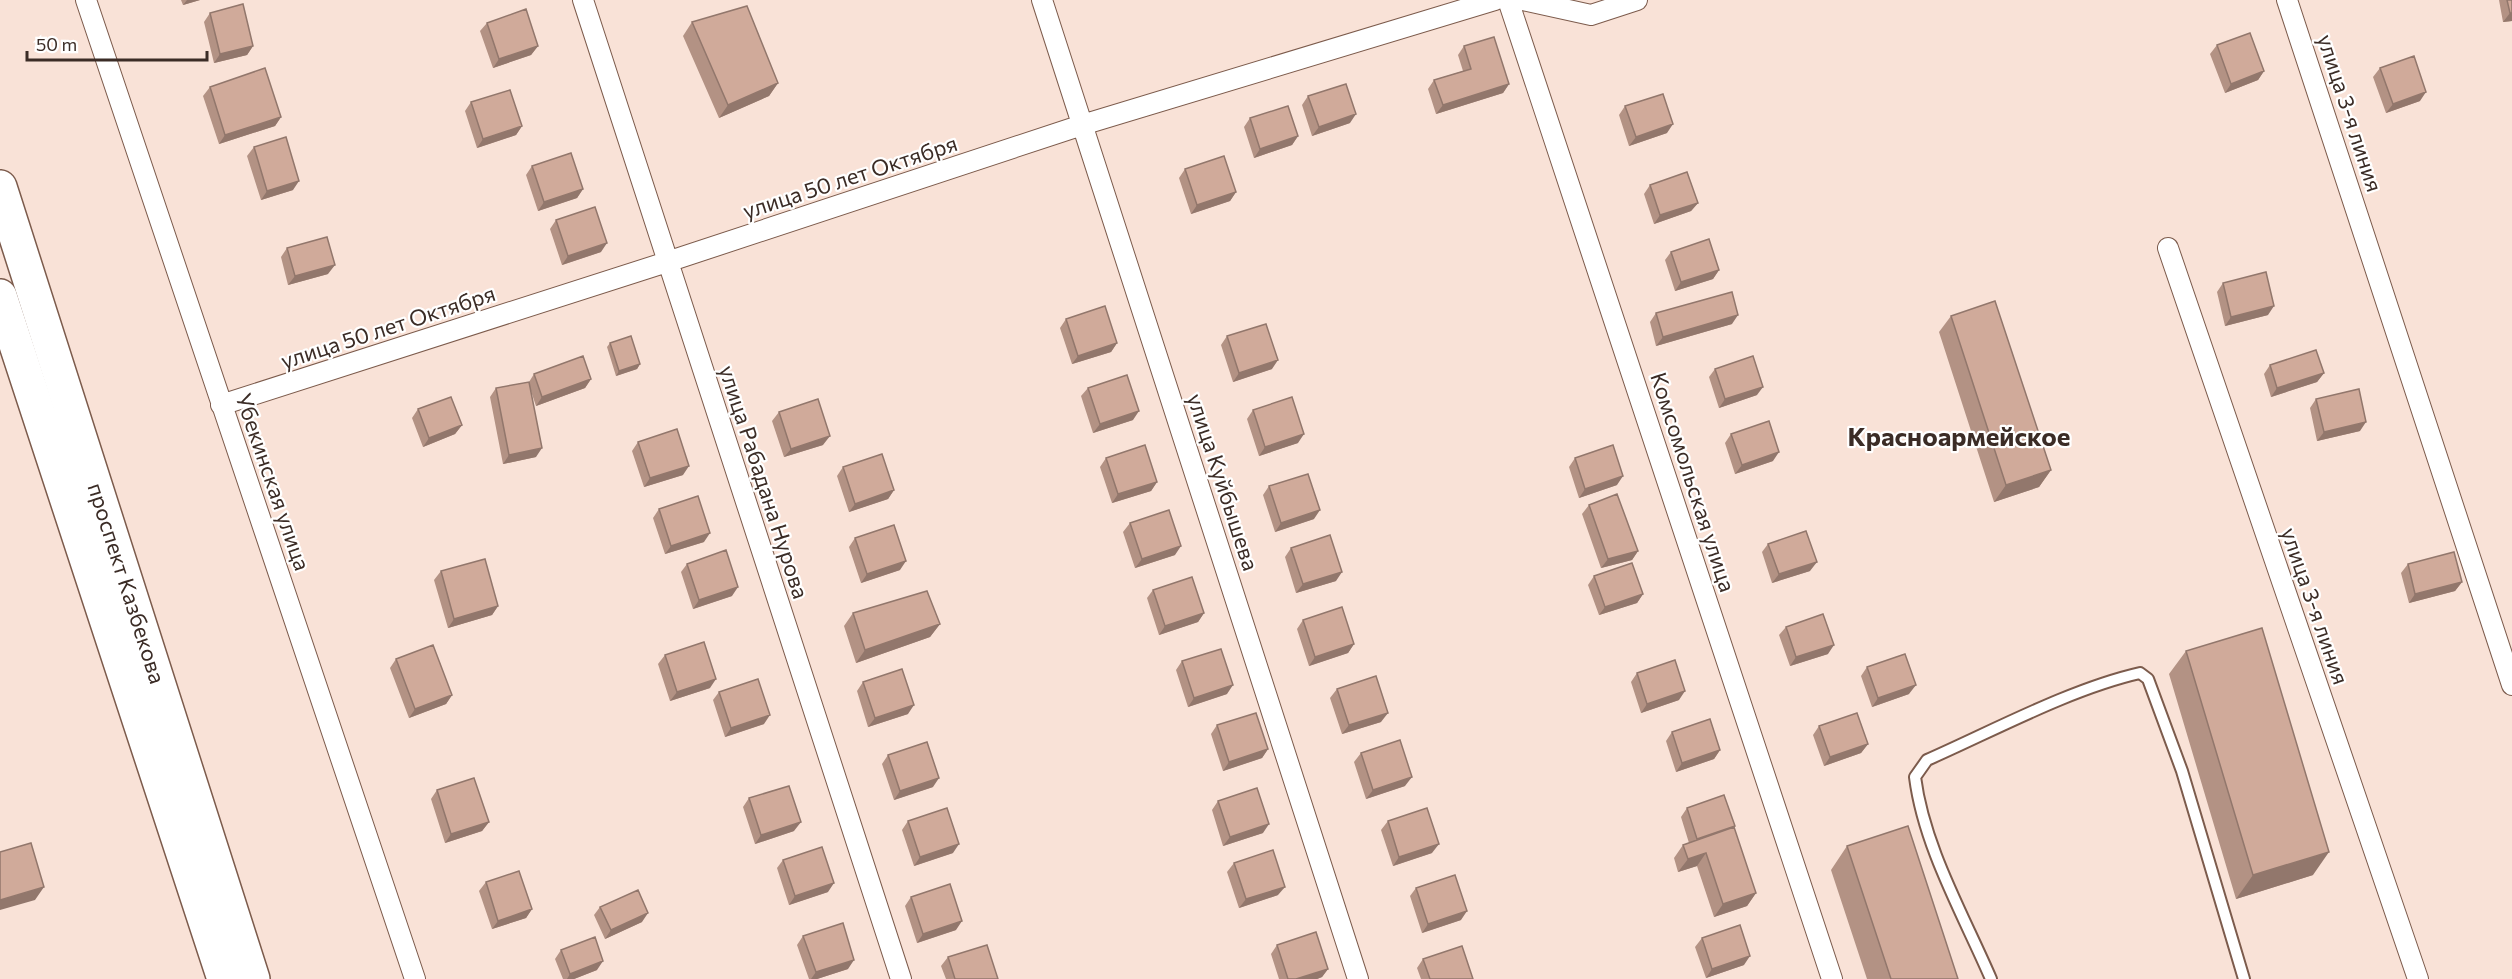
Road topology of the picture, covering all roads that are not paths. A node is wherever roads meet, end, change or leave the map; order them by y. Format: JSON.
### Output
{"nodes":[{"id":1,"x":86,"y":0,"type":"edge"},
{"id":2,"x":583,"y":0,"type":"edge"},
{"id":3,"x":1042,"y":0,"type":"edge"},
{"id":4,"x":1495,"y":0,"type":"edge"},
{"id":5,"x":1508,"y":0,"type":"edge"},
{"id":6,"x":1523,"y":0,"type":"edge"},
{"id":7,"x":1637,"y":0,"type":"edge"},
{"id":8,"x":2288,"y":0,"type":"edge"},
{"id":9,"x":1082,"y":125,"type":"junction"},
{"id":10,"x":0,"y":187,"type":"edge"},
{"id":11,"x":2168,"y":248,"type":"dead end"},
{"id":12,"x":667,"y":262,"type":"junction"},
{"id":13,"x":0,"y":296,"type":"edge"},
{"id":14,"x":221,"y":405,"type":"junction"},
{"id":15,"x":2512,"y":685,"type":"edge"},
{"id":16,"x":224,"y":979,"type":"edge"},
{"id":17,"x":253,"y":979,"type":"edge"},
{"id":18,"x":415,"y":979,"type":"edge"},
{"id":19,"x":901,"y":979,"type":"edge"},
{"id":20,"x":1358,"y":979,"type":"edge"},
{"id":21,"x":1832,"y":979,"type":"edge"},
{"id":22,"x":1991,"y":979,"type":"edge"},
{"id":23,"x":2244,"y":979,"type":"edge"},
{"id":24,"x":2418,"y":979,"type":"edge"}],
"edges":[{"from":1,"to":14,"type":"street","name":"Убекинская улица"},
{"from":2,"to":12,"type":"street","name":"улица Рабадана Нурова"},
{"from":3,"to":9,"type":"street","name":"улица Куйбышева"},
{"from":4,"to":9,"type":"street","name":"улица 50 лет Октября"},
{"from":5,"to":21,"type":"street","name":"Комсомольская улица"},
{"from":6,"to":7,"type":"street"},
{"from":8,"to":15,"type":"street","name":"улица 3-я линия"},
{"from":9,"to":12,"type":"street","name":"улица 50 лет Октября"},
{"from":9,"to":20,"type":"street","name":"улица Куйбышева"},
{"from":10,"to":17,"type":"highway","name":"проспект Казбекова"},
{"from":11,"to":24,"type":"street","name":"улица 3-я линия"},
{"from":12,"to":14,"type":"street","name":"улица 50 лет Октября"},
{"from":12,"to":19,"type":"street","name":"улица Рабадана Нурова"},
{"from":13,"to":16,"type":"highway","name":"проспект Казбекова"},
{"from":14,"to":18,"type":"street","name":"Убекинская улица"},
{"from":22,"to":23,"type":"lane"}]}
